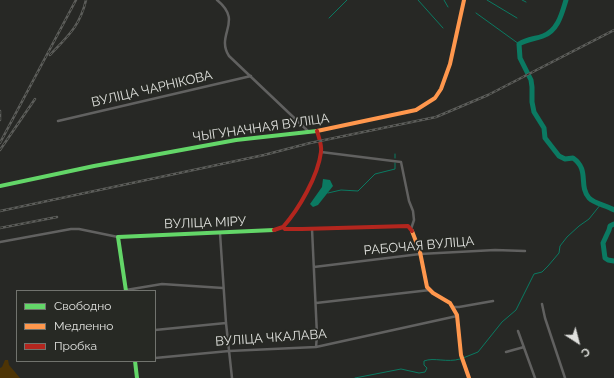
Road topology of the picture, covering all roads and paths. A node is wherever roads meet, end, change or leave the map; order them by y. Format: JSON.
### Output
{"nodes":[{"id":1,"x":217,"y":0,"type":"edge"},
{"id":2,"x":464,"y":0,"type":"edge"},
{"id":3,"x":251,"y":76,"type":"junction"},
{"id":4,"x":58,"y":121,"type":"dead end"},
{"id":5,"x":317,"y":131,"type":"junction"},
{"id":6,"x":309,"y":132,"type":"junction"},
{"id":7,"x":321,"y":152,"type":"junction"},
{"id":8,"x":0,"y":186,"type":"edge"},
{"id":9,"x":283,"y":227,"type":"junction"},
{"id":10,"x":312,"y":228,"type":"junction"},
{"id":11,"x":411,"y":229,"type":"junction"},
{"id":12,"x":220,"y":233,"type":"junction"},
{"id":13,"x":118,"y":237,"type":"junction"},
{"id":14,"x":0,"y":242,"type":"edge"},
{"id":15,"x":525,"y":250,"type":"dead end"},
{"id":16,"x":420,"y":254,"type":"junction"},
{"id":17,"x":314,"y":267,"type":"junction"},
{"id":18,"x":223,"y":288,"type":"junction"},
{"id":19,"x":126,"y":290,"type":"edge"},
{"id":20,"x":131,"y":290,"type":"edge"},
{"id":21,"x":430,"y":290,"type":"junction"},
{"id":22,"x":493,"y":300,"type":"dead end"},
{"id":23,"x":316,"y":303,"type":"junction"},
{"id":24,"x":542,"y":304,"type":"dead end"},
{"id":25,"x":453,"y":307,"type":"junction"},
{"id":26,"x":457,"y":316,"type":"junction"},
{"id":27,"x":226,"y":323,"type":"junction"},
{"id":28,"x":156,"y":330,"type":"edge"},
{"id":29,"x":518,"y":331,"type":"dead end"},
{"id":30,"x":316,"y":347,"type":"junction"},
{"id":31,"x":524,"y":347,"type":"junction"},
{"id":32,"x":229,"y":351,"type":"junction"},
{"id":33,"x":506,"y":352,"type":"dead end"},
{"id":34,"x":156,"y":358,"type":"edge"},
{"id":35,"x":135,"y":362,"type":"edge"},
{"id":36,"x":137,"y":378,"type":"edge"},
{"id":37,"x":232,"y":378,"type":"edge"},
{"id":38,"x":469,"y":378,"type":"edge"},
{"id":39,"x":535,"y":378,"type":"edge"},
{"id":40,"x":565,"y":378,"type":"edge"}],
"edges":[{"from":1,"to":3,"type":"street"},
{"from":2,"to":5,"type":"street","name":"ЧЫГУНАЧНАЯ ВУЛІЦА"},
{"from":3,"to":4,"type":"street","name":"ВУЛІЦА ЧАРНІКОВА"},
{"from":3,"to":6,"type":"street"},
{"from":5,"to":6,"type":"street","name":"ЧЫГУНАЧНАЯ ВУЛІЦА"},
{"from":5,"to":7,"type":"street"},
{"from":6,"to":8,"type":"street","name":"ЧЫГУНАЧНАЯ ВУЛІЦА"},
{"from":7,"to":9,"type":"street"},
{"from":7,"to":11,"type":"street"},
{"from":9,"to":10,"type":"street","name":"ВУЛІЦА МІРУ"},
{"from":9,"to":12,"type":"street","name":"ВУЛІЦА МІРУ"},
{"from":10,"to":11,"type":"street","name":"ВУЛІЦА МІРУ"},
{"from":10,"to":17,"type":"street"},
{"from":11,"to":16,"type":"street"},
{"from":12,"to":13,"type":"street","name":"ВУЛІЦА МІРУ"},
{"from":12,"to":18,"type":"street"},
{"from":13,"to":14,"type":"street","name":"ВУЛІЦА МІРУ"},
{"from":13,"to":19,"type":"street"},
{"from":15,"to":16,"type":"street","name":"РАБОЧАЯ ВУЛІЦА"},
{"from":16,"to":17,"type":"street","name":"РАБОЧАЯ ВУЛІЦА"},
{"from":16,"to":21,"type":"street"},
{"from":17,"to":23,"type":"street"},
{"from":18,"to":20,"type":"street"},
{"from":18,"to":27,"type":"street"},
{"from":21,"to":23,"type":"street"},
{"from":21,"to":25,"type":"street"},
{"from":22,"to":25,"type":"street"},
{"from":23,"to":30,"type":"street"},
{"from":24,"to":40,"type":"street"},
{"from":25,"to":26,"type":"street"},
{"from":26,"to":30,"type":"street","name":"ВУЛІЦА ЧКАЛАВА"},
{"from":26,"to":38,"type":"street"},
{"from":27,"to":28,"type":"street"},
{"from":27,"to":32,"type":"street"},
{"from":29,"to":31,"type":"street"},
{"from":30,"to":32,"type":"street","name":"ВУЛІЦА ЧКАЛАВА"},
{"from":31,"to":33,"type":"street"},
{"from":31,"to":39,"type":"street"},
{"from":32,"to":34,"type":"street","name":"ВУЛІЦА ЧКАЛАВА"},
{"from":32,"to":37,"type":"street"},
{"from":35,"to":36,"type":"street"}]}
